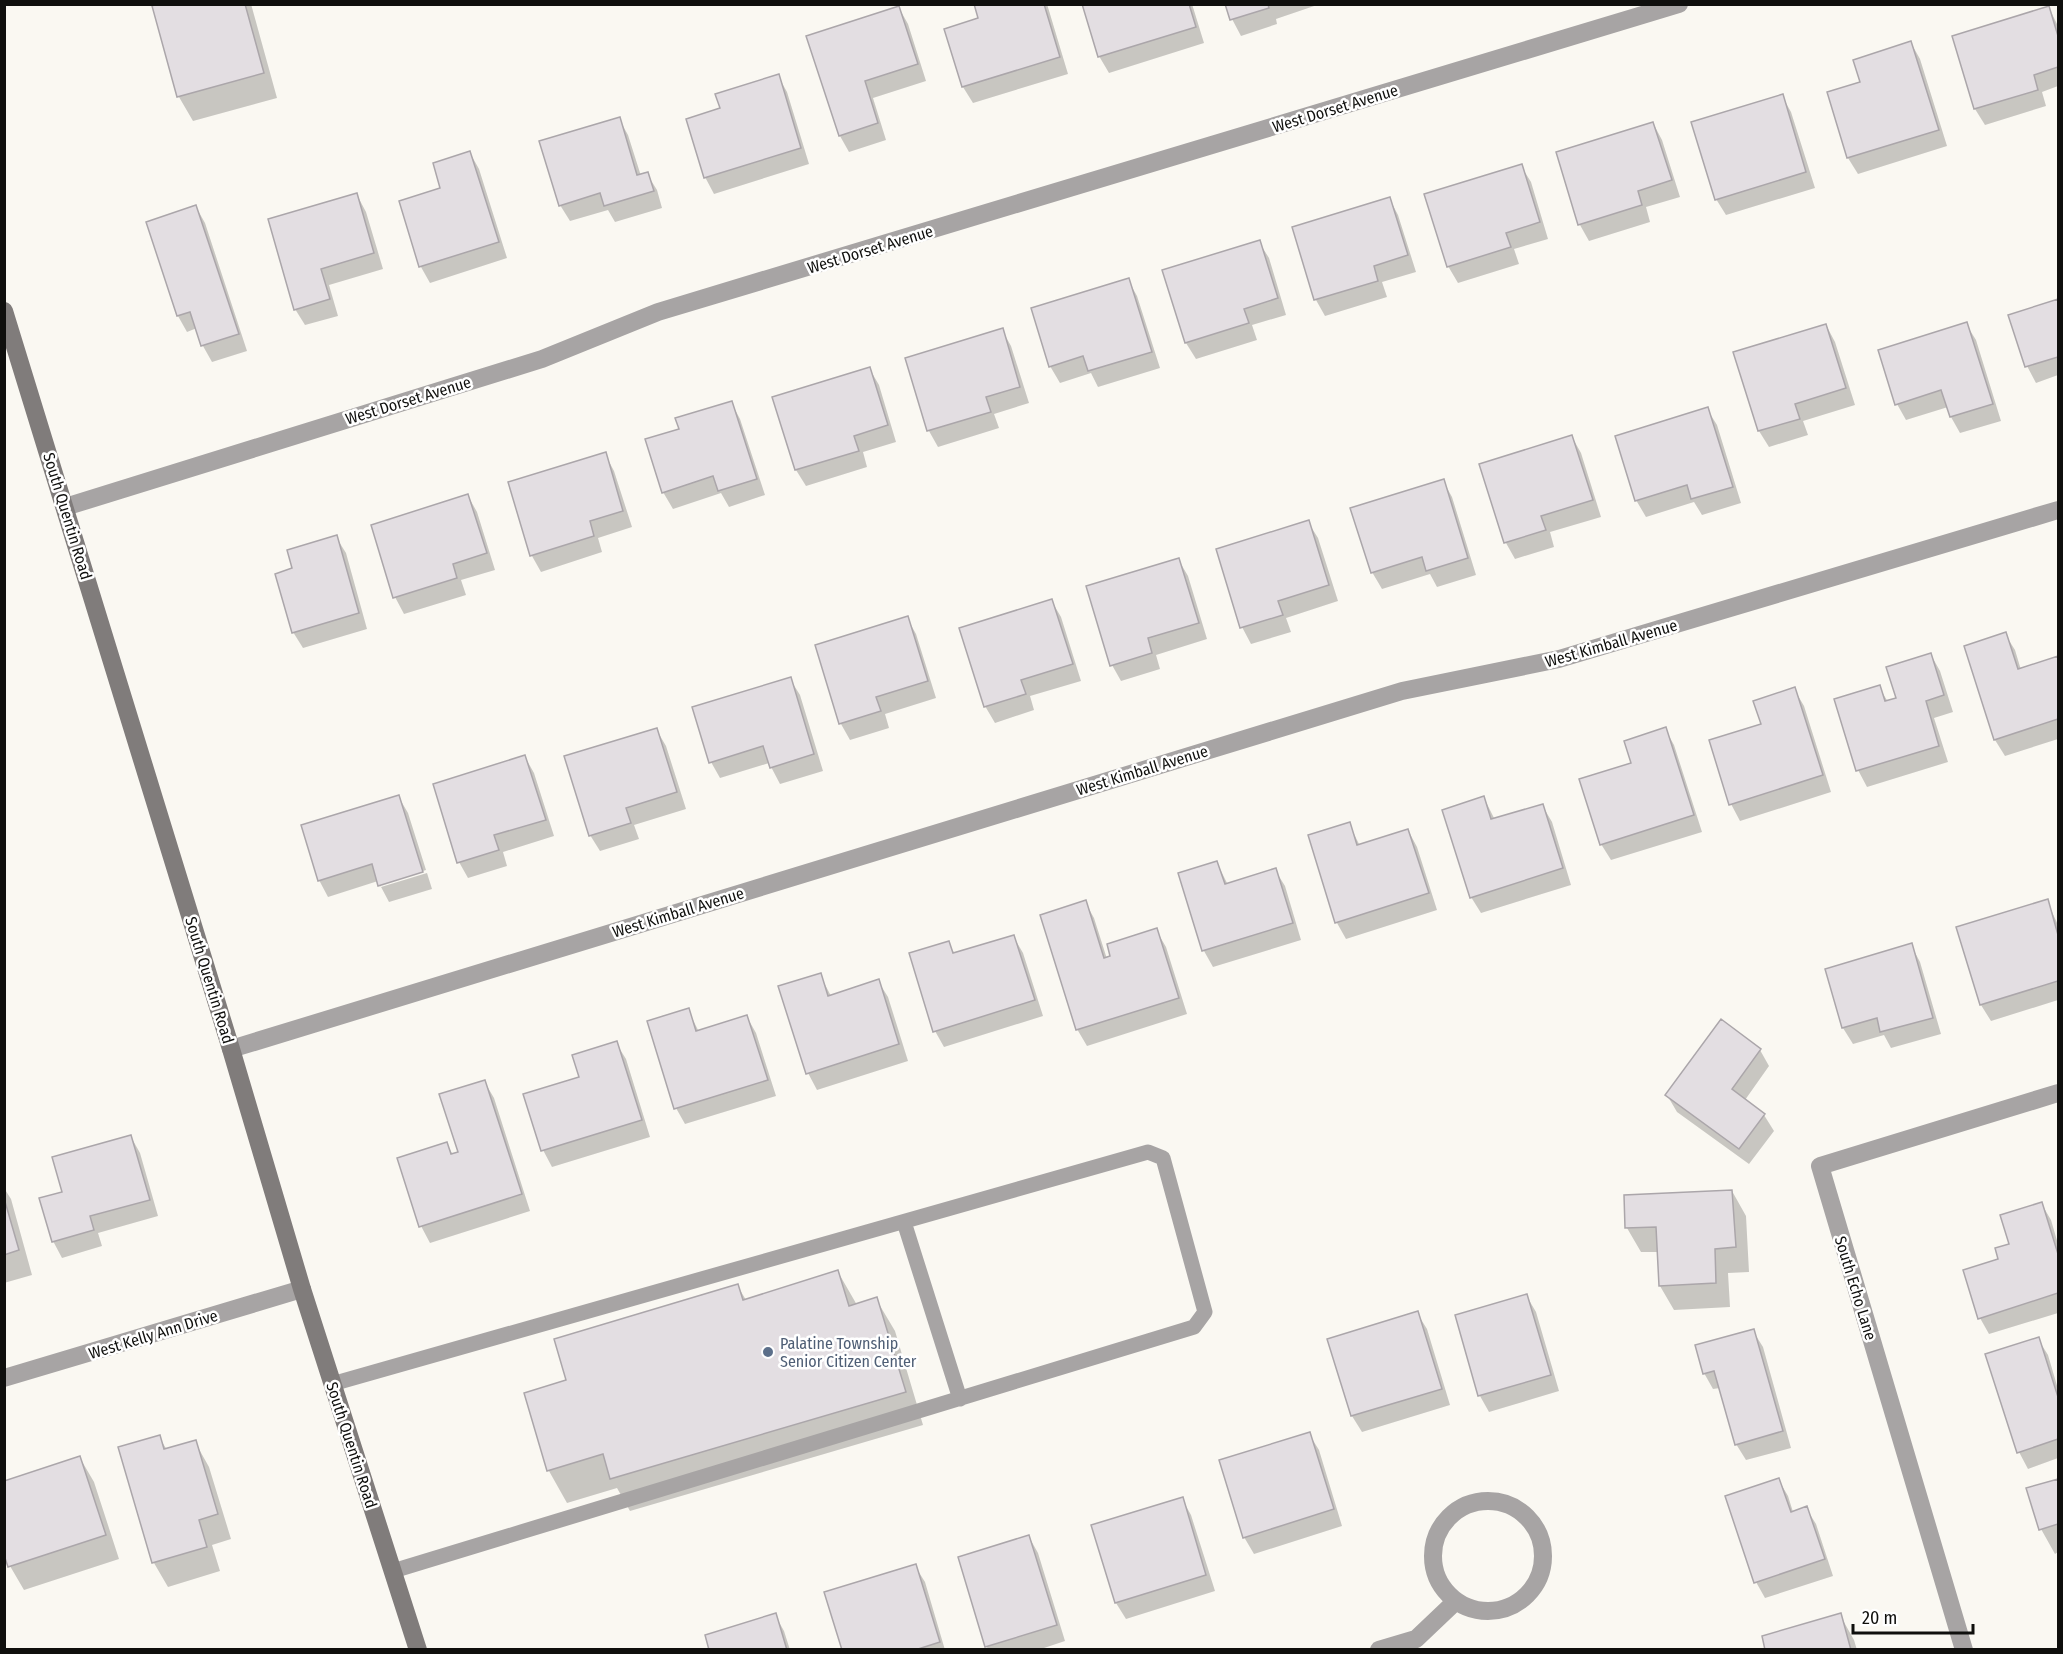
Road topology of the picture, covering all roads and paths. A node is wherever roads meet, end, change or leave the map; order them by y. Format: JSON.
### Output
{"nodes":[{"id":1,"x":1679,"y":4,"type":"edge"},
{"id":2,"x":4,"y":311,"type":"edge"},
{"id":3,"x":65,"y":507,"type":"junction"},
{"id":4,"x":2058,"y":510,"type":"edge"},
{"id":5,"x":231,"y":1049,"type":"junction"},
{"id":6,"x":2058,"y":1093,"type":"edge"},
{"id":7,"x":904,"y":1222,"type":"junction"},
{"id":8,"x":302,"y":1289,"type":"junction"},
{"id":9,"x":4,"y":1378,"type":"edge"},
{"id":10,"x":332,"y":1384,"type":"junction"},
{"id":11,"x":960,"y":1399,"type":"junction"},
{"id":12,"x":393,"y":1571,"type":"junction"},
{"id":13,"x":1456,"y":1601,"type":"junction"},
{"id":14,"x":418,"y":1650,"type":"edge"},
{"id":15,"x":1379,"y":1650,"type":"edge"},
{"id":16,"x":1964,"y":1650,"type":"edge"}],
"edges":[{"from":1,"to":3,"type":"street","name":"West Dorset Avenue"},
{"from":2,"to":3,"type":"main road","name":"South Quentin Road"},
{"from":3,"to":5,"type":"main road","name":"South Quentin Road"},
{"from":4,"to":5,"type":"street","name":"West Kimball Avenue"},
{"from":5,"to":8,"type":"main road","name":"South Quentin Road"},
{"from":6,"to":16,"type":"street","name":"South Echo Lane"},
{"from":7,"to":10,"type":"lane"},
{"from":7,"to":11,"type":"lane"},
{"from":7,"to":11,"type":"lane"},
{"from":8,"to":9,"type":"street","name":"West Kelly Ann Drive"},
{"from":8,"to":10,"type":"main road","name":"South Quentin Road"},
{"from":10,"to":12,"type":"main road","name":"South Quentin Road"},
{"from":11,"to":12,"type":"lane"},
{"from":12,"to":14,"type":"main road","name":"South Quentin Road"},
{"from":13,"to":13,"type":"street"},
{"from":13,"to":15,"type":"street"}]}
